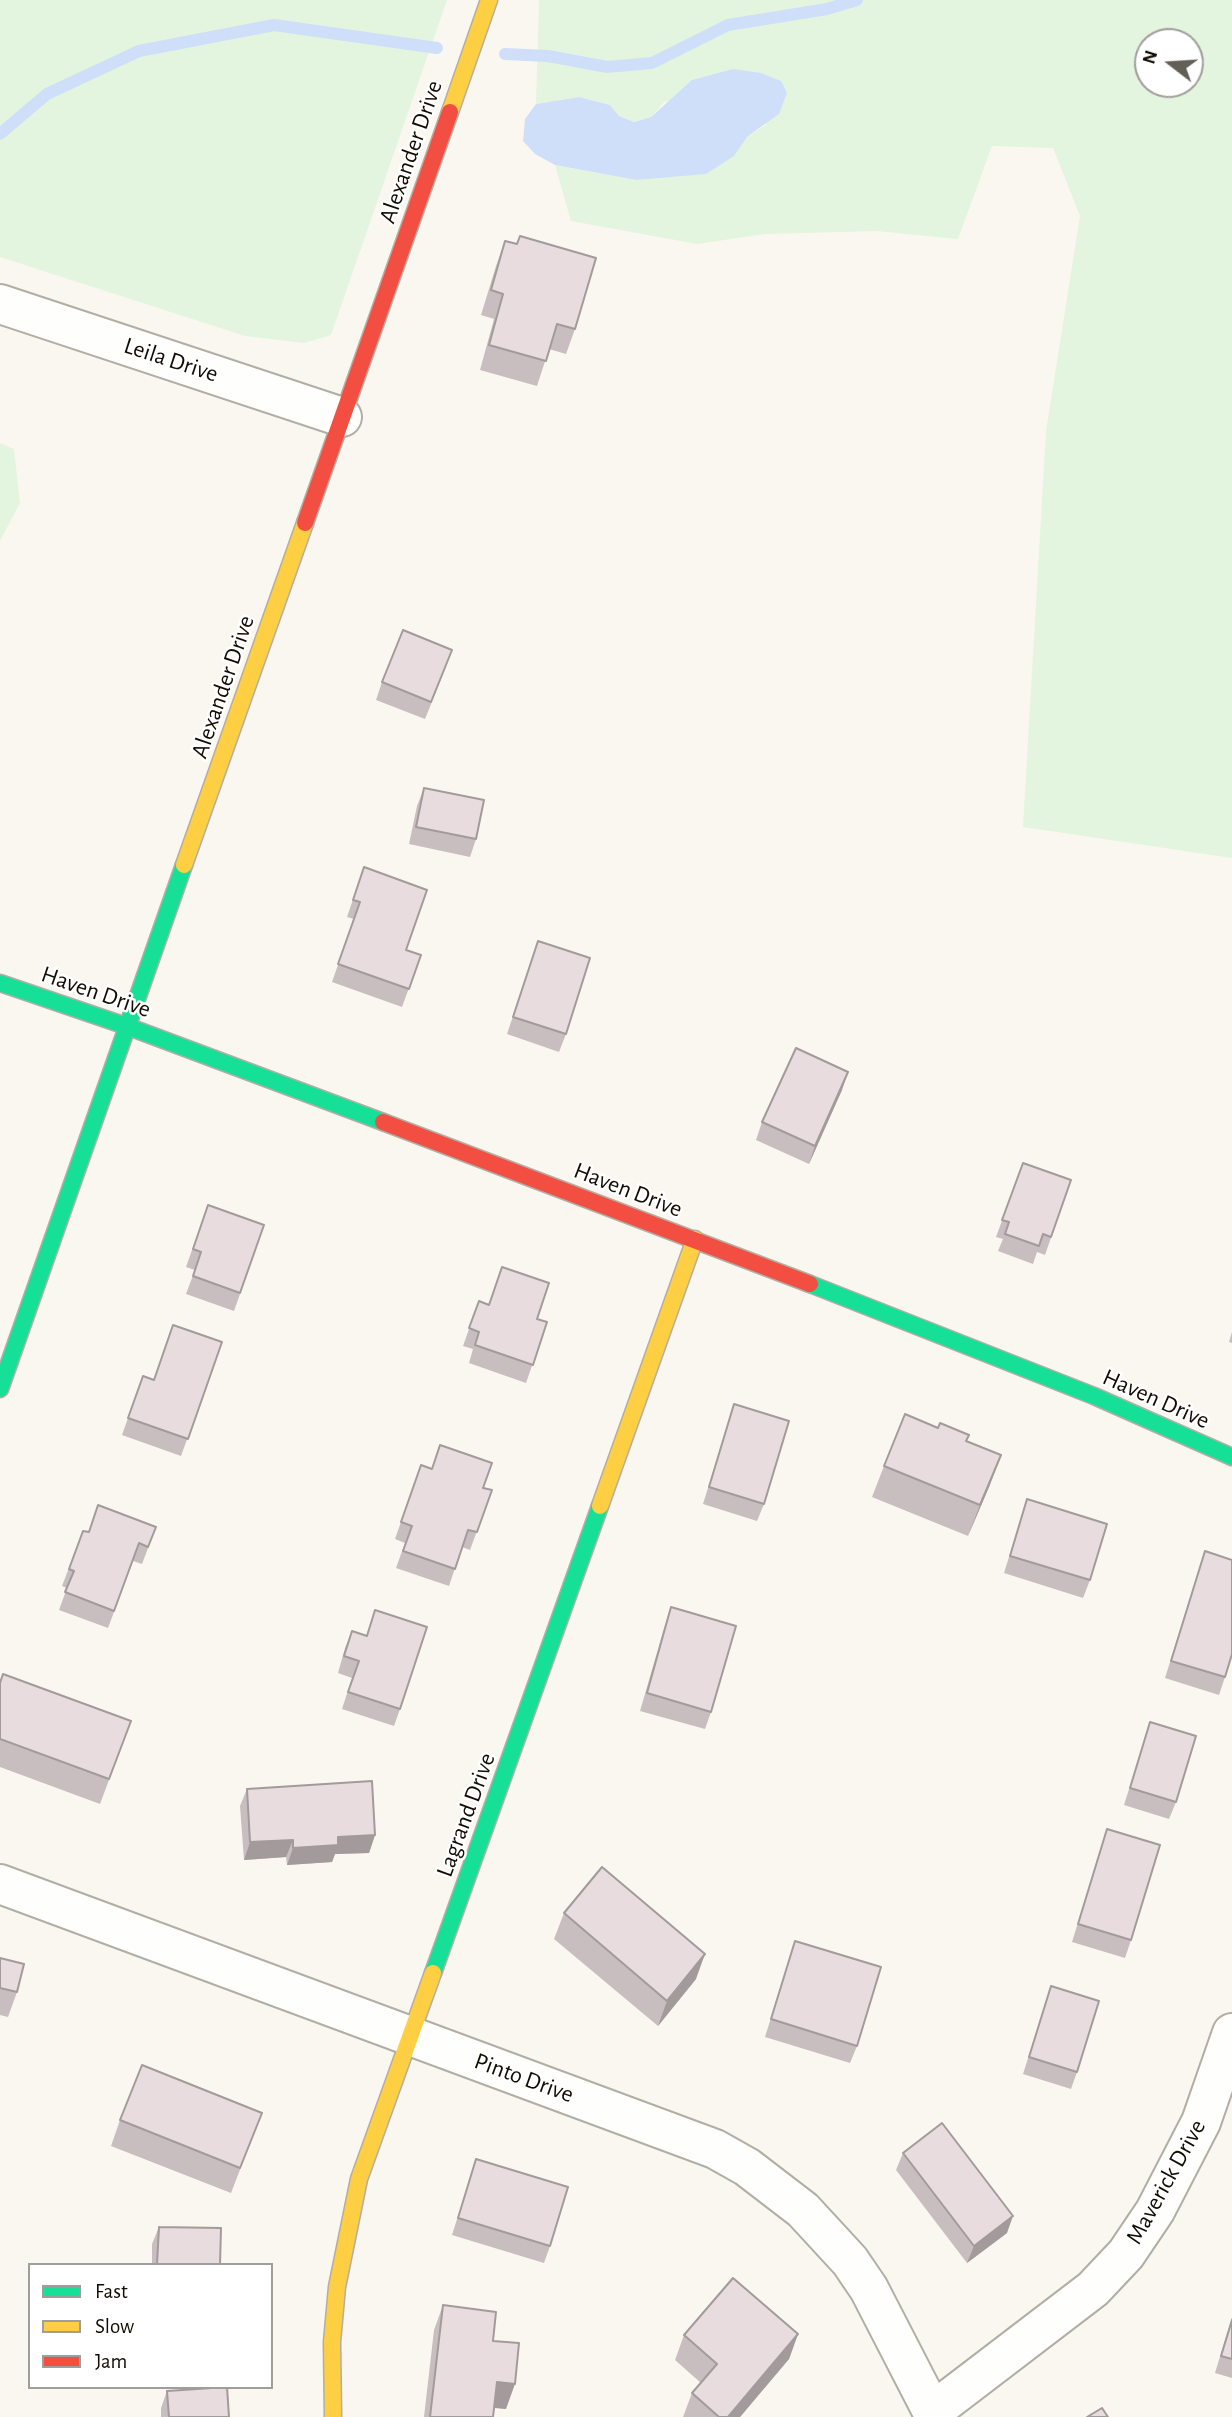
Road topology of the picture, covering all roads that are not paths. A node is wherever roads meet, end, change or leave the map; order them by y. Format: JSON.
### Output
{"nodes":[{"id":1,"x":489,"y":0,"type":"edge"},
{"id":2,"x":0,"y":304,"type":"edge"},
{"id":3,"x":342,"y":417,"type":"junction"},
{"id":4,"x":0,"y":983,"type":"edge"},
{"id":5,"x":129,"y":1027,"type":"junction"},
{"id":6,"x":695,"y":1239,"type":"junction"},
{"id":7,"x":0,"y":1389,"type":"edge"},
{"id":8,"x":1232,"y":1457,"type":"edge"},
{"id":9,"x":0,"y":1884,"type":"edge"},
{"id":10,"x":1232,"y":2033,"type":"edge"},
{"id":11,"x":411,"y":2036,"type":"junction"},
{"id":12,"x":934,"y":2414,"type":"edge"},
{"id":13,"x":333,"y":2417,"type":"edge"}],
"edges":[{"from":1,"to":3,"type":"street","name":"Alexander Drive"},
{"from":2,"to":3,"type":"street","name":"Leila Drive"},
{"from":3,"to":5,"type":"street","name":"Alexander Drive"},
{"from":4,"to":5,"type":"street","name":"Haven Drive"},
{"from":5,"to":6,"type":"street","name":"Haven Drive"},
{"from":5,"to":7,"type":"street","name":"Alexander Drive"},
{"from":6,"to":8,"type":"street","name":"Haven Drive"},
{"from":6,"to":11,"type":"street","name":"Lagrand Drive"},
{"from":9,"to":11,"type":"street","name":"Pinto Drive"},
{"from":10,"to":12,"type":"street","name":"Maverick Drive"},
{"from":11,"to":12,"type":"street","name":"Pinto Drive"},
{"from":11,"to":13,"type":"street","name":"Lagrand Drive"}]}
